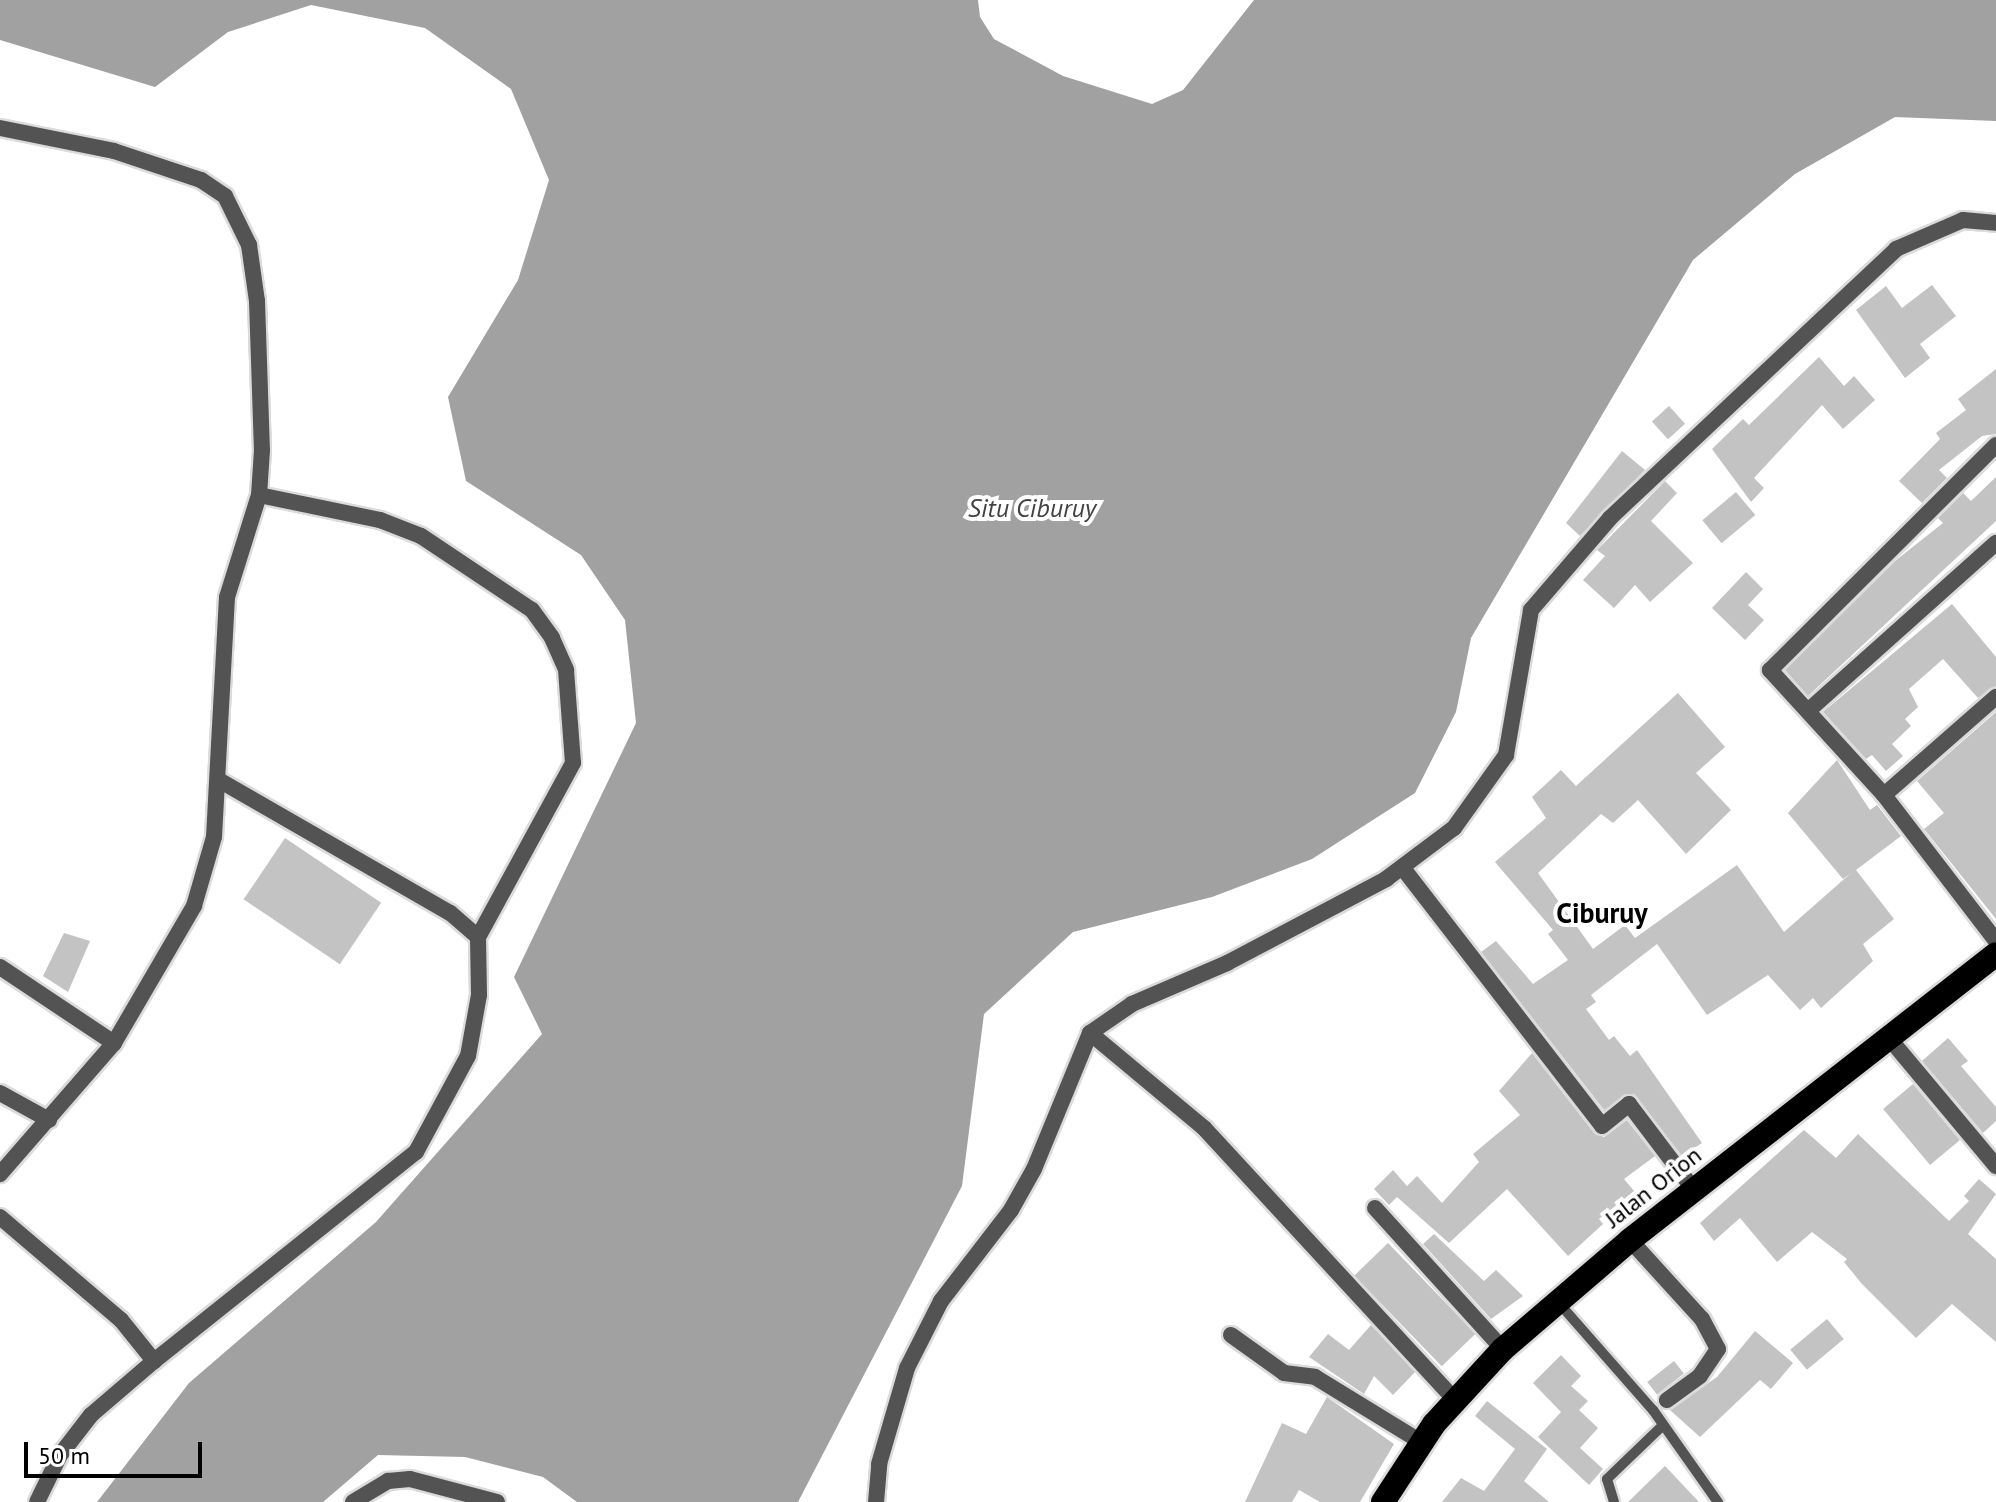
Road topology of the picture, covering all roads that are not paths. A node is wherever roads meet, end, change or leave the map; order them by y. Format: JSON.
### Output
{"nodes":[{"id":1,"x":0,"y":128,"type":"edge"},
{"id":2,"x":1996,"y":223,"type":"edge"},
{"id":3,"x":1996,"y":445,"type":"edge"},
{"id":4,"x":259,"y":495,"type":"junction"},
{"id":5,"x":1996,"y":543,"type":"edge"},
{"id":6,"x":1996,"y":697,"type":"edge"},
{"id":7,"x":1809,"y":710,"type":"junction"},
{"id":8,"x":220,"y":781,"type":"junction"},
{"id":9,"x":1884,"y":795,"type":"junction"},
{"id":10,"x":1402,"y":867,"type":"junction"},
{"id":11,"x":478,"y":937,"type":"junction"},
{"id":12,"x":1996,"y":941,"type":"edge"},
{"id":13,"x":1996,"y":954,"type":"edge"},
{"id":14,"x":0,"y":967,"type":"edge"},
{"id":15,"x":1090,"y":1033,"type":"junction"},
{"id":16,"x":1889,"y":1038,"type":"junction"},
{"id":17,"x":114,"y":1043,"type":"junction"},
{"id":18,"x":0,"y":1093,"type":"edge"},
{"id":19,"x":49,"y":1120,"type":"junction"},
{"id":20,"x":1996,"y":1166,"type":"edge"},
{"id":21,"x":0,"y":1174,"type":"edge"},
{"id":22,"x":1694,"y":1190,"type":"junction"},
{"id":23,"x":1375,"y":1208,"type":"dead end"},
{"id":24,"x":0,"y":1217,"type":"edge"},
{"id":25,"x":1630,"y":1240,"type":"junction"},
{"id":26,"x":1558,"y":1302,"type":"junction"},
{"id":27,"x":1231,"y":1335,"type":"dead end"},
{"id":28,"x":1503,"y":1349,"type":"junction"},
{"id":29,"x":154,"y":1361,"type":"junction"},
{"id":30,"x":1455,"y":1400,"type":"junction"},
{"id":31,"x":1667,"y":1400,"type":"dead end"},
{"id":32,"x":1662,"y":1426,"type":"junction"},
{"id":33,"x":1421,"y":1442,"type":"junction"},
{"id":34,"x":37,"y":1502,"type":"edge"},
{"id":35,"x":353,"y":1502,"type":"edge"},
{"id":36,"x":497,"y":1502,"type":"edge"},
{"id":37,"x":876,"y":1502,"type":"edge"},
{"id":38,"x":1383,"y":1502,"type":"edge"},
{"id":39,"x":1614,"y":1502,"type":"edge"},
{"id":40,"x":1718,"y":1502,"type":"edge"}],
"edges":[{"from":1,"to":4,"type":"street"},
{"from":2,"to":10,"type":"street"},
{"from":3,"to":7,"type":"street"},
{"from":4,"to":8,"type":"street"},
{"from":4,"to":11,"type":"street"},
{"from":5,"to":7,"type":"street"},
{"from":6,"to":9,"type":"street"},
{"from":7,"to":9,"type":"street"},
{"from":8,"to":11,"type":"street"},
{"from":8,"to":17,"type":"street"},
{"from":9,"to":12,"type":"street"},
{"from":10,"to":15,"type":"street"},
{"from":10,"to":22,"type":"street"},
{"from":11,"to":29,"type":"street"},
{"from":13,"to":16,"type":"highway","name":"Jalan Orion"},
{"from":14,"to":17,"type":"street"},
{"from":15,"to":30,"type":"street"},
{"from":15,"to":37,"type":"street"},
{"from":16,"to":20,"type":"street"},
{"from":16,"to":22,"type":"highway","name":"Jalan Orion"},
{"from":17,"to":19,"type":"street"},
{"from":18,"to":19,"type":"street"},
{"from":19,"to":21,"type":"street"},
{"from":22,"to":25,"type":"highway","name":"Jalan Orion"},
{"from":23,"to":28,"type":"street"},
{"from":24,"to":29,"type":"street"},
{"from":25,"to":26,"type":"highway","name":"Jalan Orion"},
{"from":25,"to":31,"type":"street"},
{"from":26,"to":28,"type":"highway","name":"Jalan Orion"},
{"from":26,"to":32,"type":"lane"},
{"from":27,"to":33,"type":"street"},
{"from":28,"to":30,"type":"highway","name":"Jalan Orion"},
{"from":29,"to":34,"type":"street"},
{"from":30,"to":33,"type":"highway","name":"Jalan Orion"},
{"from":32,"to":39,"type":"lane"},
{"from":32,"to":40,"type":"lane"},
{"from":33,"to":38,"type":"highway","name":"Jalan Orion"},
{"from":35,"to":36,"type":"street"}]}
